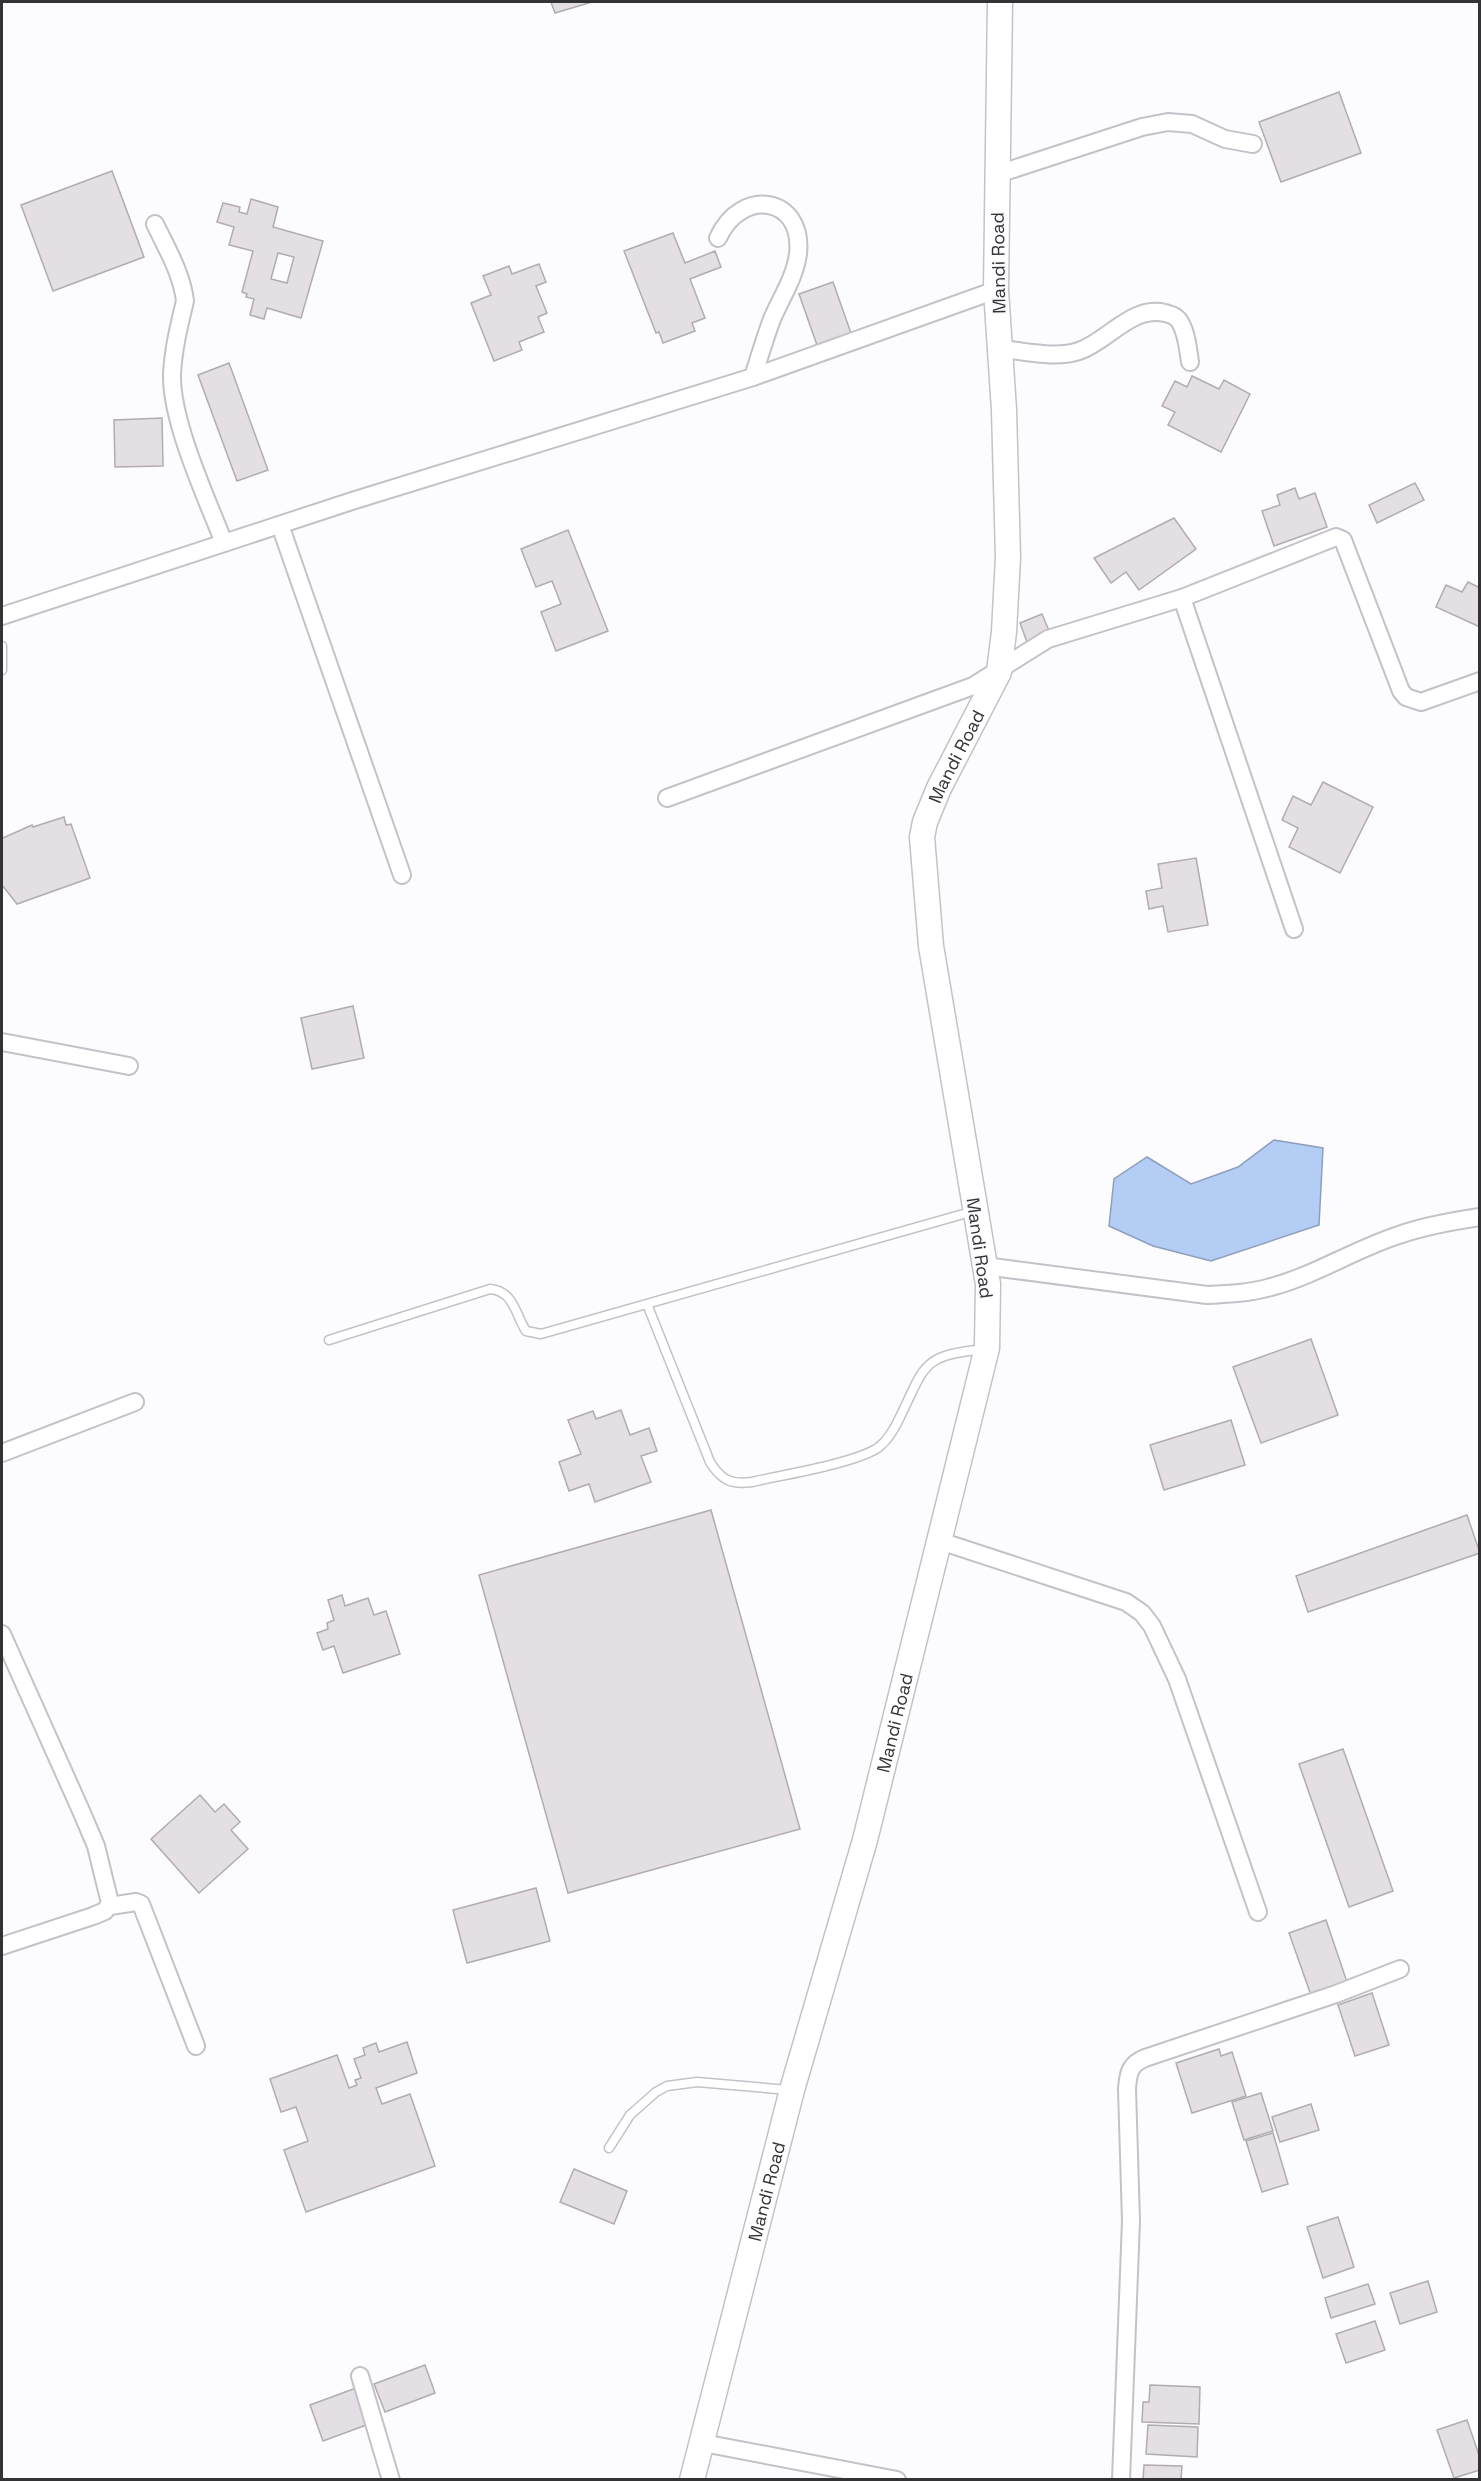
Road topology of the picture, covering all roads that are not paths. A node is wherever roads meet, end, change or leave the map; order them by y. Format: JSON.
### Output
{"nodes":[{"id":1,"x":1000,"y":2,"type":"edge"},
{"id":2,"x":1253,"y":144,"type":"dead end"},
{"id":3,"x":998,"y":174,"type":"junction"},
{"id":4,"x":156,"y":224,"type":"dead end"},
{"id":5,"x":718,"y":238,"type":"dead end"},
{"id":6,"x":996,"y":290,"type":"junction"},
{"id":7,"x":1001,"y":349,"type":"junction"},
{"id":8,"x":1190,"y":362,"type":"dead end"},
{"id":9,"x":753,"y":376,"type":"junction"},
{"id":10,"x":280,"y":525,"type":"junction"},
{"id":11,"x":224,"y":543,"type":"junction"},
{"id":12,"x":1182,"y":598,"type":"junction"},
{"id":13,"x":2,"y":616,"type":"edge"},
{"id":14,"x":2,"y":646,"type":"edge"},
{"id":15,"x":2,"y":670,"type":"edge"},
{"id":16,"x":999,"y":672,"type":"junction"},
{"id":17,"x":1479,"y":681,"type":"edge"},
{"id":18,"x":667,"y":798,"type":"dead end"},
{"id":19,"x":402,"y":875,"type":"dead end"},
{"id":20,"x":1294,"y":929,"type":"dead end"},
{"id":21,"x":2,"y":1042,"type":"edge"},
{"id":22,"x":129,"y":1066,"type":"dead end"},
{"id":23,"x":975,"y":1210,"type":"junction"},
{"id":24,"x":1479,"y":1217,"type":"edge"},
{"id":25,"x":985,"y":1266,"type":"junction"},
{"id":26,"x":647,"y":1304,"type":"junction"},
{"id":27,"x":328,"y":1340,"type":"dead end"},
{"id":28,"x":987,"y":1348,"type":"junction"},
{"id":29,"x":135,"y":1401,"type":"dead end"},
{"id":30,"x":2,"y":1453,"type":"edge"},
{"id":31,"x":940,"y":1541,"type":"junction"},
{"id":32,"x":2,"y":1634,"type":"edge"},
{"id":33,"x":110,"y":1906,"type":"junction"},
{"id":34,"x":1258,"y":1912,"type":"dead end"},
{"id":35,"x":2,"y":1946,"type":"edge"},
{"id":36,"x":1400,"y":1969,"type":"dead end"},
{"id":37,"x":196,"y":2046,"type":"dead end"},
{"id":38,"x":792,"y":2090,"type":"junction"},
{"id":39,"x":609,"y":2148,"type":"dead end"},
{"id":40,"x":360,"y":2376,"type":"dead end"},
{"id":41,"x":703,"y":2443,"type":"junction"},
{"id":42,"x":855,"y":2476,"type":"edge"},
{"id":43,"x":391,"y":2480,"type":"edge"},
{"id":44,"x":692,"y":2480,"type":"edge"},
{"id":45,"x":897,"y":2480,"type":"edge"},
{"id":46,"x":1121,"y":2480,"type":"edge"}],
"edges":[{"from":1,"to":3,"type":"street","name":"Mandi Road"},
{"from":2,"to":3,"type":"street"},
{"from":3,"to":6,"type":"street","name":"Mandi Road"},
{"from":4,"to":11,"type":"street"},
{"from":5,"to":9,"type":"street"},
{"from":6,"to":7,"type":"street","name":"Mandi Road"},
{"from":6,"to":9,"type":"street"},
{"from":7,"to":8,"type":"street"},
{"from":7,"to":16,"type":"street","name":"Mandi Road"},
{"from":9,"to":10,"type":"street"},
{"from":10,"to":11,"type":"street"},
{"from":10,"to":19,"type":"street"},
{"from":11,"to":13,"type":"street"},
{"from":12,"to":16,"type":"street"},
{"from":12,"to":17,"type":"street"},
{"from":12,"to":20,"type":"street"},
{"from":14,"to":15,"type":"lane"},
{"from":16,"to":18,"type":"street"},
{"from":16,"to":23,"type":"street","name":"Mandi Road"},
{"from":21,"to":22,"type":"street"},
{"from":23,"to":25,"type":"street","name":"Mandi Road"},
{"from":23,"to":26,"type":"lane"},
{"from":24,"to":25,"type":"street"},
{"from":25,"to":28,"type":"street","name":"Mandi Road"},
{"from":26,"to":27,"type":"lane"},
{"from":26,"to":28,"type":"lane"},
{"from":28,"to":31,"type":"street","name":"Mandi Road"},
{"from":29,"to":30,"type":"street"},
{"from":31,"to":34,"type":"street"},
{"from":31,"to":38,"type":"street","name":"Mandi Road"},
{"from":32,"to":33,"type":"street"},
{"from":33,"to":35,"type":"street"},
{"from":33,"to":37,"type":"street"},
{"from":36,"to":46,"type":"street"},
{"from":38,"to":39,"type":"lane"},
{"from":38,"to":41,"type":"street","name":"Mandi Road"},
{"from":40,"to":43,"type":"street"},
{"from":41,"to":42,"type":"street"},
{"from":41,"to":44,"type":"street","name":"Mandi Road"},
{"from":42,"to":45,"type":"street"}]}
